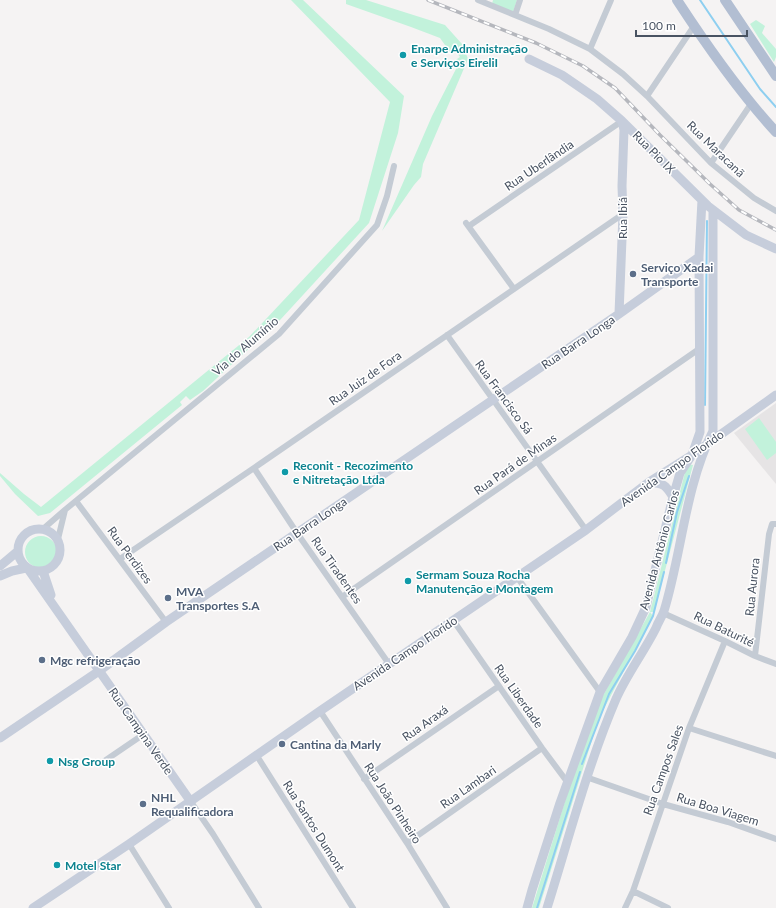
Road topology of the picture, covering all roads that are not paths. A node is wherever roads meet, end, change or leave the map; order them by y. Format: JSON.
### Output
{"nodes":[{"id":1,"x":478,"y":0,"type":"edge"},
{"id":2,"x":520,"y":0,"type":"edge"},
{"id":3,"x":611,"y":0,"type":"edge"},
{"id":4,"x":677,"y":0,"type":"edge"},
{"id":5,"x":725,"y":0,"type":"edge"},
{"id":6,"x":489,"y":2,"type":"edge"},
{"id":7,"x":515,"y":15,"type":"junction"},
{"id":8,"x":694,"y":26,"type":"junction"},
{"id":9,"x":590,"y":49,"type":"junction"},
{"id":10,"x":529,"y":59,"type":"dead end"},
{"id":11,"x":776,"y":76,"type":"edge"},
{"id":12,"x":647,"y":96,"type":"junction"},
{"id":13,"x":751,"y":104,"type":"junction"},
{"id":14,"x":622,"y":121,"type":"junction"},
{"id":15,"x":776,"y":132,"type":"edge"},
{"id":16,"x":711,"y":163,"type":"junction"},
{"id":17,"x":394,"y":166,"type":"dead end"},
{"id":18,"x":702,"y":200,"type":"junction"},
{"id":19,"x":714,"y":210,"type":"junction"},
{"id":20,"x":776,"y":211,"type":"edge"},
{"id":21,"x":623,"y":214,"type":"junction"},
{"id":22,"x":776,"y":249,"type":"edge"},
{"id":23,"x":699,"y":257,"type":"junction"},
{"id":24,"x":514,"y":289,"type":"junction"},
{"id":25,"x":619,"y":314,"type":"junction"},
{"id":26,"x":447,"y":335,"type":"junction"},
{"id":27,"x":699,"y":349,"type":"junction"},
{"id":28,"x":776,"y":395,"type":"edge"},
{"id":29,"x":493,"y":400,"type":"junction"},
{"id":30,"x":706,"y":445,"type":"junction"},
{"id":31,"x":692,"y":455,"type":"junction"},
{"id":32,"x":537,"y":462,"type":"junction"},
{"id":33,"x":254,"y":468,"type":"junction"},
{"id":34,"x":649,"y":482,"type":"junction"},
{"id":35,"x":673,"y":497,"type":"junction"},
{"id":36,"x":76,"y":501,"type":"junction"},
{"id":37,"x":66,"y":509,"type":"junction"},
{"id":38,"x":776,"y":524,"type":"edge"},
{"id":39,"x":43,"y":529,"type":"junction"},
{"id":40,"x":586,"y":530,"type":"junction"},
{"id":41,"x":297,"y":533,"type":"junction"},
{"id":42,"x":58,"y":539,"type":"junction"},
{"id":43,"x":18,"y":551,"type":"junction"},
{"id":44,"x":120,"y":559,"type":"junction"},
{"id":45,"x":0,"y":566,"type":"edge"},
{"id":46,"x":27,"y":568,"type":"junction"},
{"id":47,"x":43,"y":571,"type":"junction"},
{"id":48,"x":0,"y":576,"type":"edge"},
{"id":49,"x":518,"y":577,"type":"junction"},
{"id":50,"x":342,"y":598,"type":"junction"},
{"id":51,"x":663,"y":613,"type":"junction"},
{"id":52,"x":60,"y":614,"type":"junction"},
{"id":53,"x":453,"y":620,"type":"junction"},
{"id":54,"x":166,"y":622,"type":"junction"},
{"id":55,"x":725,"y":641,"type":"junction"},
{"id":56,"x":755,"y":656,"type":"junction"},
{"id":57,"x":389,"y":664,"type":"junction"},
{"id":58,"x":776,"y":664,"type":"edge"},
{"id":59,"x":99,"y":671,"type":"junction"},
{"id":60,"x":499,"y":686,"type":"junction"},
{"id":61,"x":600,"y":692,"type":"junction"},
{"id":62,"x":320,"y":711,"type":"junction"},
{"id":63,"x":689,"y":728,"type":"junction"},
{"id":64,"x":144,"y":734,"type":"junction"},
{"id":65,"x":0,"y":738,"type":"edge"},
{"id":66,"x":542,"y":748,"type":"junction"},
{"id":67,"x":257,"y":756,"type":"junction"},
{"id":68,"x":776,"y":756,"type":"edge"},
{"id":69,"x":100,"y":764,"type":"dead end"},
{"id":70,"x":586,"y":777,"type":"junction"},
{"id":71,"x":364,"y":779,"type":"junction"},
{"id":72,"x":568,"y":783,"type":"junction"},
{"id":73,"x":191,"y":802,"type":"junction"},
{"id":74,"x":663,"y":804,"type":"junction"},
{"id":75,"x":776,"y":839,"type":"edge"},
{"id":76,"x":407,"y":843,"type":"junction"},
{"id":77,"x":129,"y":844,"type":"junction"},
{"id":78,"x":632,"y":891,"type":"junction"},
{"id":79,"x":33,"y":908,"type":"edge"},
{"id":80,"x":169,"y":908,"type":"edge"},
{"id":81,"x":259,"y":908,"type":"edge"},
{"id":82,"x":353,"y":908,"type":"edge"},
{"id":83,"x":447,"y":908,"type":"edge"},
{"id":84,"x":527,"y":908,"type":"edge"},
{"id":85,"x":547,"y":908,"type":"edge"},
{"id":86,"x":625,"y":908,"type":"edge"},
{"id":87,"x":668,"y":908,"type":"edge"}],
"edges":[{"from":1,"to":6,"type":"street","name":"Rua Maracanã"},
{"from":2,"to":7,"type":"street"},
{"from":3,"to":9,"type":"street"},
{"from":4,"to":8,"type":"main road"},
{"from":5,"to":11,"type":"main road"},
{"from":6,"to":7,"type":"street","name":"Rua Maracanã"},
{"from":7,"to":9,"type":"street","name":"Rua Maracanã"},
{"from":8,"to":12,"type":"street"},
{"from":8,"to":13,"type":"main road"},
{"from":9,"to":12,"type":"street","name":"Rua Maracanã"},
{"from":10,"to":14,"type":"street","name":"Rua Pio IX"},
{"from":12,"to":16,"type":"street","name":"Rua Maracanã"},
{"from":13,"to":15,"type":"main road"},
{"from":13,"to":16,"type":"street"},
{"from":14,"to":18,"type":"street","name":"Rua Pio IX"},
{"from":14,"to":21,"type":"street","name":"Rua Ibiá"},
{"from":14,"to":24,"type":"street","name":"Rua Uberlândia"},
{"from":16,"to":20,"type":"street","name":"Rua Maracanã"},
{"from":17,"to":36,"type":"street","name":"Via do Alumínio"},
{"from":18,"to":19,"type":"street","name":"Rua Pio IX"},
{"from":18,"to":23,"type":"street","name":"Avenida Antônio Carlos"},
{"from":19,"to":22,"type":"street","name":"Rua Pio IX"},
{"from":19,"to":30,"type":"street","name":"Avenida Antônio Carlos"},
{"from":21,"to":24,"type":"street","name":"Rua Juiz de Fora"},
{"from":21,"to":25,"type":"street","name":"Rua Ibiá"},
{"from":23,"to":25,"type":"street","name":"Rua Barra Longa"},
{"from":23,"to":27,"type":"street","name":"Avenida Antônio Carlos"},
{"from":24,"to":26,"type":"street","name":"Rua Juiz de Fora"},
{"from":25,"to":29,"type":"street","name":"Rua Barra Longa"},
{"from":26,"to":29,"type":"street","name":"Rua Francisco Sá"},
{"from":26,"to":33,"type":"street","name":"Rua Juiz de Fora"},
{"from":27,"to":31,"type":"street","name":"Avenida Antônio Carlos"},
{"from":27,"to":32,"type":"street","name":"Rua Pará de Minas"},
{"from":28,"to":30,"type":"street","name":"Avenida Campo Florido"},
{"from":29,"to":32,"type":"street","name":"Rua Francisco Sá"},
{"from":29,"to":41,"type":"street","name":"Rua Barra Longa"},
{"from":30,"to":31,"type":"street","name":"Avenida Campo Florido"},
{"from":30,"to":51,"type":"street","name":"Avenida Antônio Carlos"},
{"from":31,"to":34,"type":"street","name":"Avenida Campo Florido"},
{"from":31,"to":35,"type":"street","name":"Avenida Antônio Carlos"},
{"from":32,"to":40,"type":"street","name":"Rua Francisco Sá"},
{"from":32,"to":50,"type":"street","name":"Rua Pará de Minas"},
{"from":33,"to":41,"type":"street","name":"Rua Tiradentes"},
{"from":33,"to":44,"type":"street","name":"Rua Juiz de Fora"},
{"from":34,"to":35,"type":"street"},
{"from":34,"to":40,"type":"street","name":"Avenida Campo Florido"},
{"from":35,"to":61,"type":"street","name":"Avenida Antônio Carlos"},
{"from":36,"to":37,"type":"street","name":"Via do Alumínio"},
{"from":36,"to":44,"type":"street","name":"Rua Perdizes"},
{"from":37,"to":39,"type":"street","name":"Via do Alumínio"},
{"from":37,"to":42,"type":"street"},
{"from":38,"to":56,"type":"street","name":"Rua Aurora"},
{"from":39,"to":42,"type":"street"},
{"from":39,"to":43,"type":"street"},
{"from":40,"to":49,"type":"street","name":"Avenida Campo Florido"},
{"from":41,"to":50,"type":"street","name":"Rua Tiradentes"},
{"from":41,"to":54,"type":"street","name":"Rua Barra Longa"},
{"from":42,"to":47,"type":"street"},
{"from":43,"to":45,"type":"street"},
{"from":43,"to":46,"type":"street"},
{"from":44,"to":54,"type":"street","name":"Rua Perdizes"},
{"from":46,"to":47,"type":"street"},
{"from":46,"to":48,"type":"street"},
{"from":46,"to":52,"type":"street","name":"Rua Campina Verde"},
{"from":47,"to":52,"type":"street","name":"Rua Campina Verde"},
{"from":49,"to":53,"type":"street","name":"Avenida Campo Florido"},
{"from":49,"to":61,"type":"street"},
{"from":50,"to":57,"type":"street","name":"Rua Tiradentes"},
{"from":51,"to":55,"type":"street","name":"Rua Baturité"},
{"from":51,"to":70,"type":"street","name":"Avenida Antônio Carlos"},
{"from":52,"to":59,"type":"street","name":"Rua Campina Verde"},
{"from":53,"to":57,"type":"street","name":"Avenida Campo Florido"},
{"from":53,"to":60,"type":"street","name":"Rua Liberdade"},
{"from":54,"to":59,"type":"street","name":"Rua Barra Longa"},
{"from":55,"to":56,"type":"street","name":"Rua Baturité"},
{"from":55,"to":63,"type":"street","name":"Rua Campos Sales"},
{"from":56,"to":58,"type":"street","name":"Rua Baturité"},
{"from":57,"to":62,"type":"street","name":"Avenida Campo Florido"},
{"from":59,"to":64,"type":"street","name":"Rua Campina Verde"},
{"from":59,"to":65,"type":"street","name":"Rua Barra Longa"},
{"from":60,"to":66,"type":"street","name":"Rua Liberdade"},
{"from":60,"to":71,"type":"street","name":"Rua Araxá"},
{"from":61,"to":72,"type":"street","name":"Avenida Antônio Carlos"},
{"from":62,"to":67,"type":"street","name":"Avenida Campo Florido"},
{"from":62,"to":71,"type":"street","name":"Rua João Pinheiro"},
{"from":63,"to":68,"type":"street"},
{"from":63,"to":74,"type":"street","name":"Rua Campos Sales"},
{"from":64,"to":69,"type":"street"},
{"from":64,"to":73,"type":"street","name":"Rua Campina Verde"},
{"from":66,"to":72,"type":"street","name":"Rua Liberdade"},
{"from":66,"to":76,"type":"street","name":"Rua Lambari"},
{"from":67,"to":73,"type":"street","name":"Avenida Campo Florido"},
{"from":67,"to":82,"type":"street","name":"Rua Santos Dumont"},
{"from":70,"to":74,"type":"street","name":"Rua Boa Viagem"},
{"from":70,"to":85,"type":"street","name":"Avenida Antônio Carlos"},
{"from":71,"to":76,"type":"street","name":"Rua João Pinheiro"},
{"from":72,"to":84,"type":"street","name":"Avenida Antônio Carlos"},
{"from":73,"to":77,"type":"street","name":"Avenida Campo Florido"},
{"from":73,"to":81,"type":"street","name":"Rua Campina Verde"},
{"from":74,"to":75,"type":"street","name":"Rua Boa Viagem"},
{"from":74,"to":78,"type":"street","name":"Rua Campos Sales"},
{"from":76,"to":83,"type":"street","name":"Rua João Pinheiro"},
{"from":77,"to":79,"type":"street","name":"Avenida Campo Florido"},
{"from":77,"to":80,"type":"street"},
{"from":78,"to":86,"type":"street","name":"Rua Campos Sales"},
{"from":78,"to":87,"type":"street"}]}
